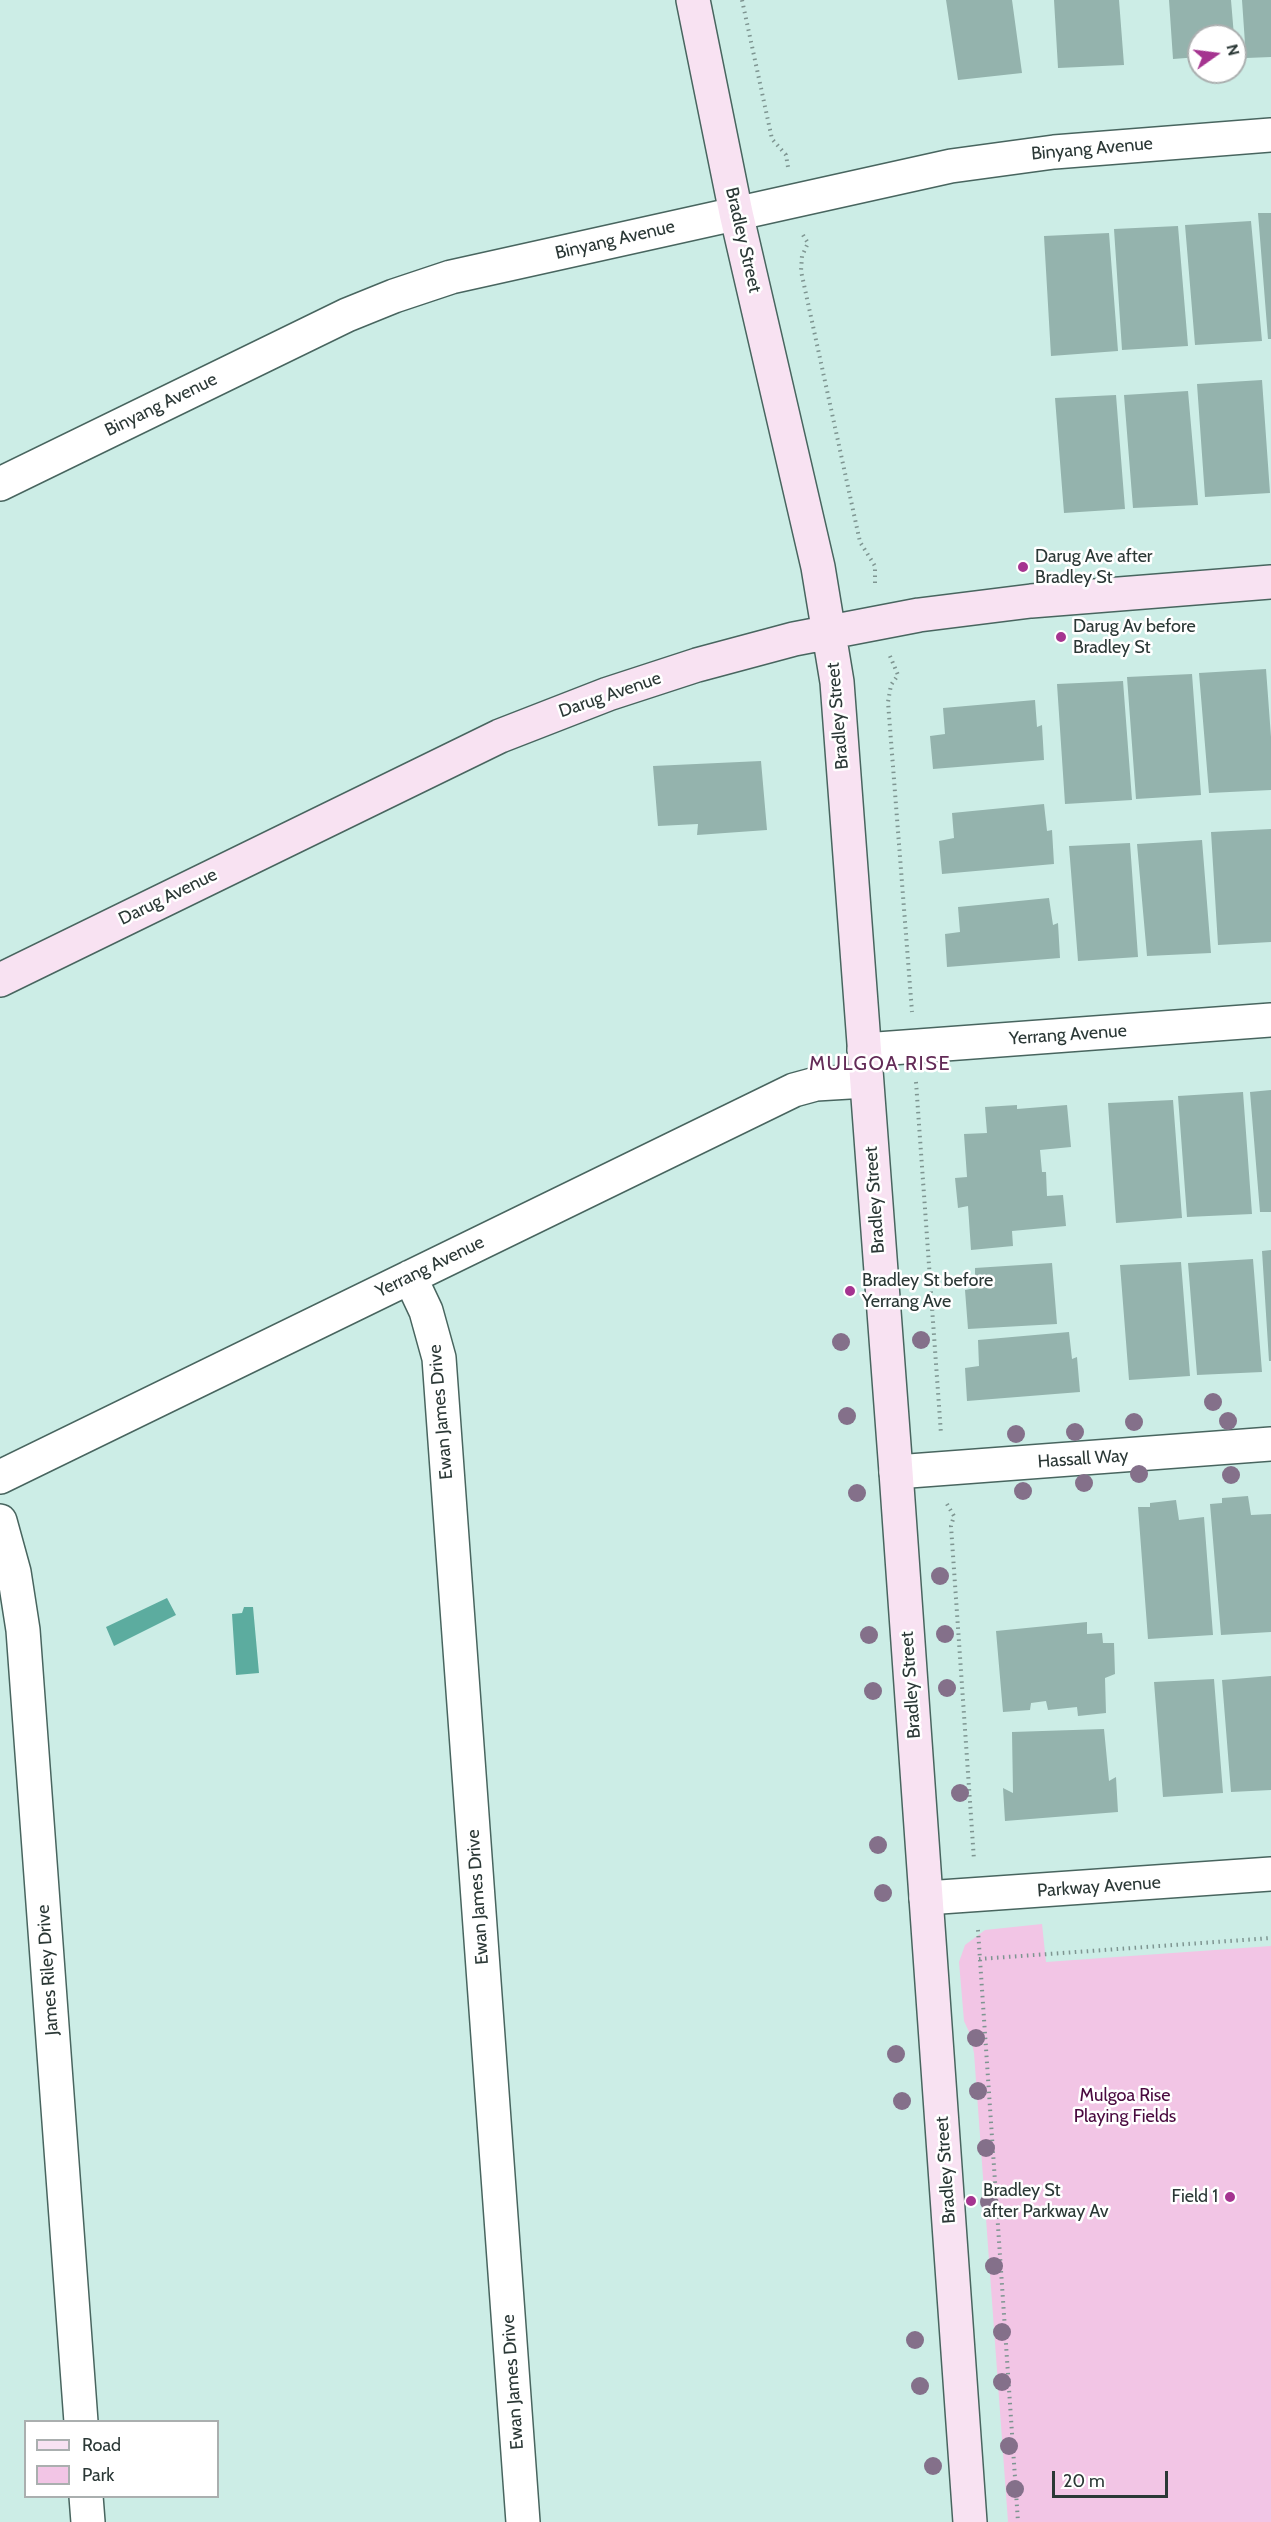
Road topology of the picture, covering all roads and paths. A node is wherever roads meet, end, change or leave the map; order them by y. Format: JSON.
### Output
{"nodes":[{"id":1,"x":693,"y":0,"type":"edge"},
{"id":2,"x":742,"y":0,"type":"edge"},
{"id":3,"x":1271,"y":135,"type":"edge"},
{"id":4,"x":789,"y":172,"type":"dead end"},
{"id":5,"x":736,"y":213,"type":"junction"},
{"id":6,"x":800,"y":226,"type":"dead end"},
{"id":7,"x":0,"y":484,"type":"edge"},
{"id":8,"x":1271,"y":582,"type":"edge"},
{"id":9,"x":875,"y":584,"type":"dead end"},
{"id":10,"x":829,"y":632,"type":"junction"},
{"id":11,"x":890,"y":658,"type":"dead end"},
{"id":12,"x":0,"y":980,"type":"edge"},
{"id":13,"x":912,"y":1020,"type":"dead end"},
{"id":14,"x":1271,"y":1020,"type":"edge"},
{"id":15,"x":865,"y":1065,"type":"junction"},
{"id":16,"x":915,"y":1070,"type":"dead end"},
{"id":17,"x":410,"y":1277,"type":"junction"},
{"id":18,"x":941,"y":1435,"type":"dead end"},
{"id":19,"x":1271,"y":1444,"type":"edge"},
{"id":20,"x":896,"y":1472,"type":"junction"},
{"id":21,"x":0,"y":1477,"type":"edge"},
{"id":22,"x":947,"y":1501,"type":"dead end"},
{"id":23,"x":0,"y":1521,"type":"edge"},
{"id":24,"x":974,"y":1863,"type":"dead end"},
{"id":25,"x":1271,"y":1874,"type":"edge"},
{"id":26,"x":926,"y":1898,"type":"junction"},
{"id":27,"x":978,"y":1929,"type":"dead end"},
{"id":28,"x":1271,"y":1938,"type":"edge"},
{"id":29,"x":979,"y":1959,"type":"junction"},
{"id":30,"x":81,"y":2420,"type":"edge"},
{"id":31,"x":86,"y":2498,"type":"edge"},
{"id":32,"x":88,"y":2522,"type":"edge"},
{"id":33,"x":523,"y":2522,"type":"edge"},
{"id":34,"x":970,"y":2522,"type":"edge"},
{"id":35,"x":1018,"y":2522,"type":"edge"}],
"edges":[{"from":1,"to":5,"type":"street","name":"Bradley Street"},
{"from":2,"to":4,"type":"path"},
{"from":3,"to":5,"type":"street","name":"Binyang Avenue"},
{"from":5,"to":7,"type":"street","name":"Binyang Avenue"},
{"from":5,"to":10,"type":"street","name":"Bradley Street"},
{"from":6,"to":9,"type":"path"},
{"from":8,"to":10,"type":"street","name":"Darug Avenue"},
{"from":10,"to":12,"type":"street","name":"Darug Avenue"},
{"from":10,"to":15,"type":"street","name":"Bradley Street"},
{"from":11,"to":13,"type":"path"},
{"from":14,"to":15,"type":"street","name":"Yerrang Avenue"},
{"from":15,"to":17,"type":"street","name":"Yerrang Avenue"},
{"from":15,"to":20,"type":"street","name":"Bradley Street"},
{"from":16,"to":18,"type":"path"},
{"from":17,"to":21,"type":"street","name":"Yerrang Avenue"},
{"from":17,"to":33,"type":"street","name":"Ewan James Drive"},
{"from":19,"to":20,"type":"street","name":"Hassall Way"},
{"from":20,"to":26,"type":"street","name":"Bradley Street"},
{"from":22,"to":24,"type":"path"},
{"from":23,"to":30,"type":"street","name":"James Riley Drive"},
{"from":25,"to":26,"type":"street","name":"Parkway Avenue"},
{"from":26,"to":34,"type":"street","name":"Bradley Street"},
{"from":27,"to":29,"type":"path"},
{"from":28,"to":29,"type":"path"},
{"from":29,"to":35,"type":"path"},
{"from":31,"to":32,"type":"street"}]}
